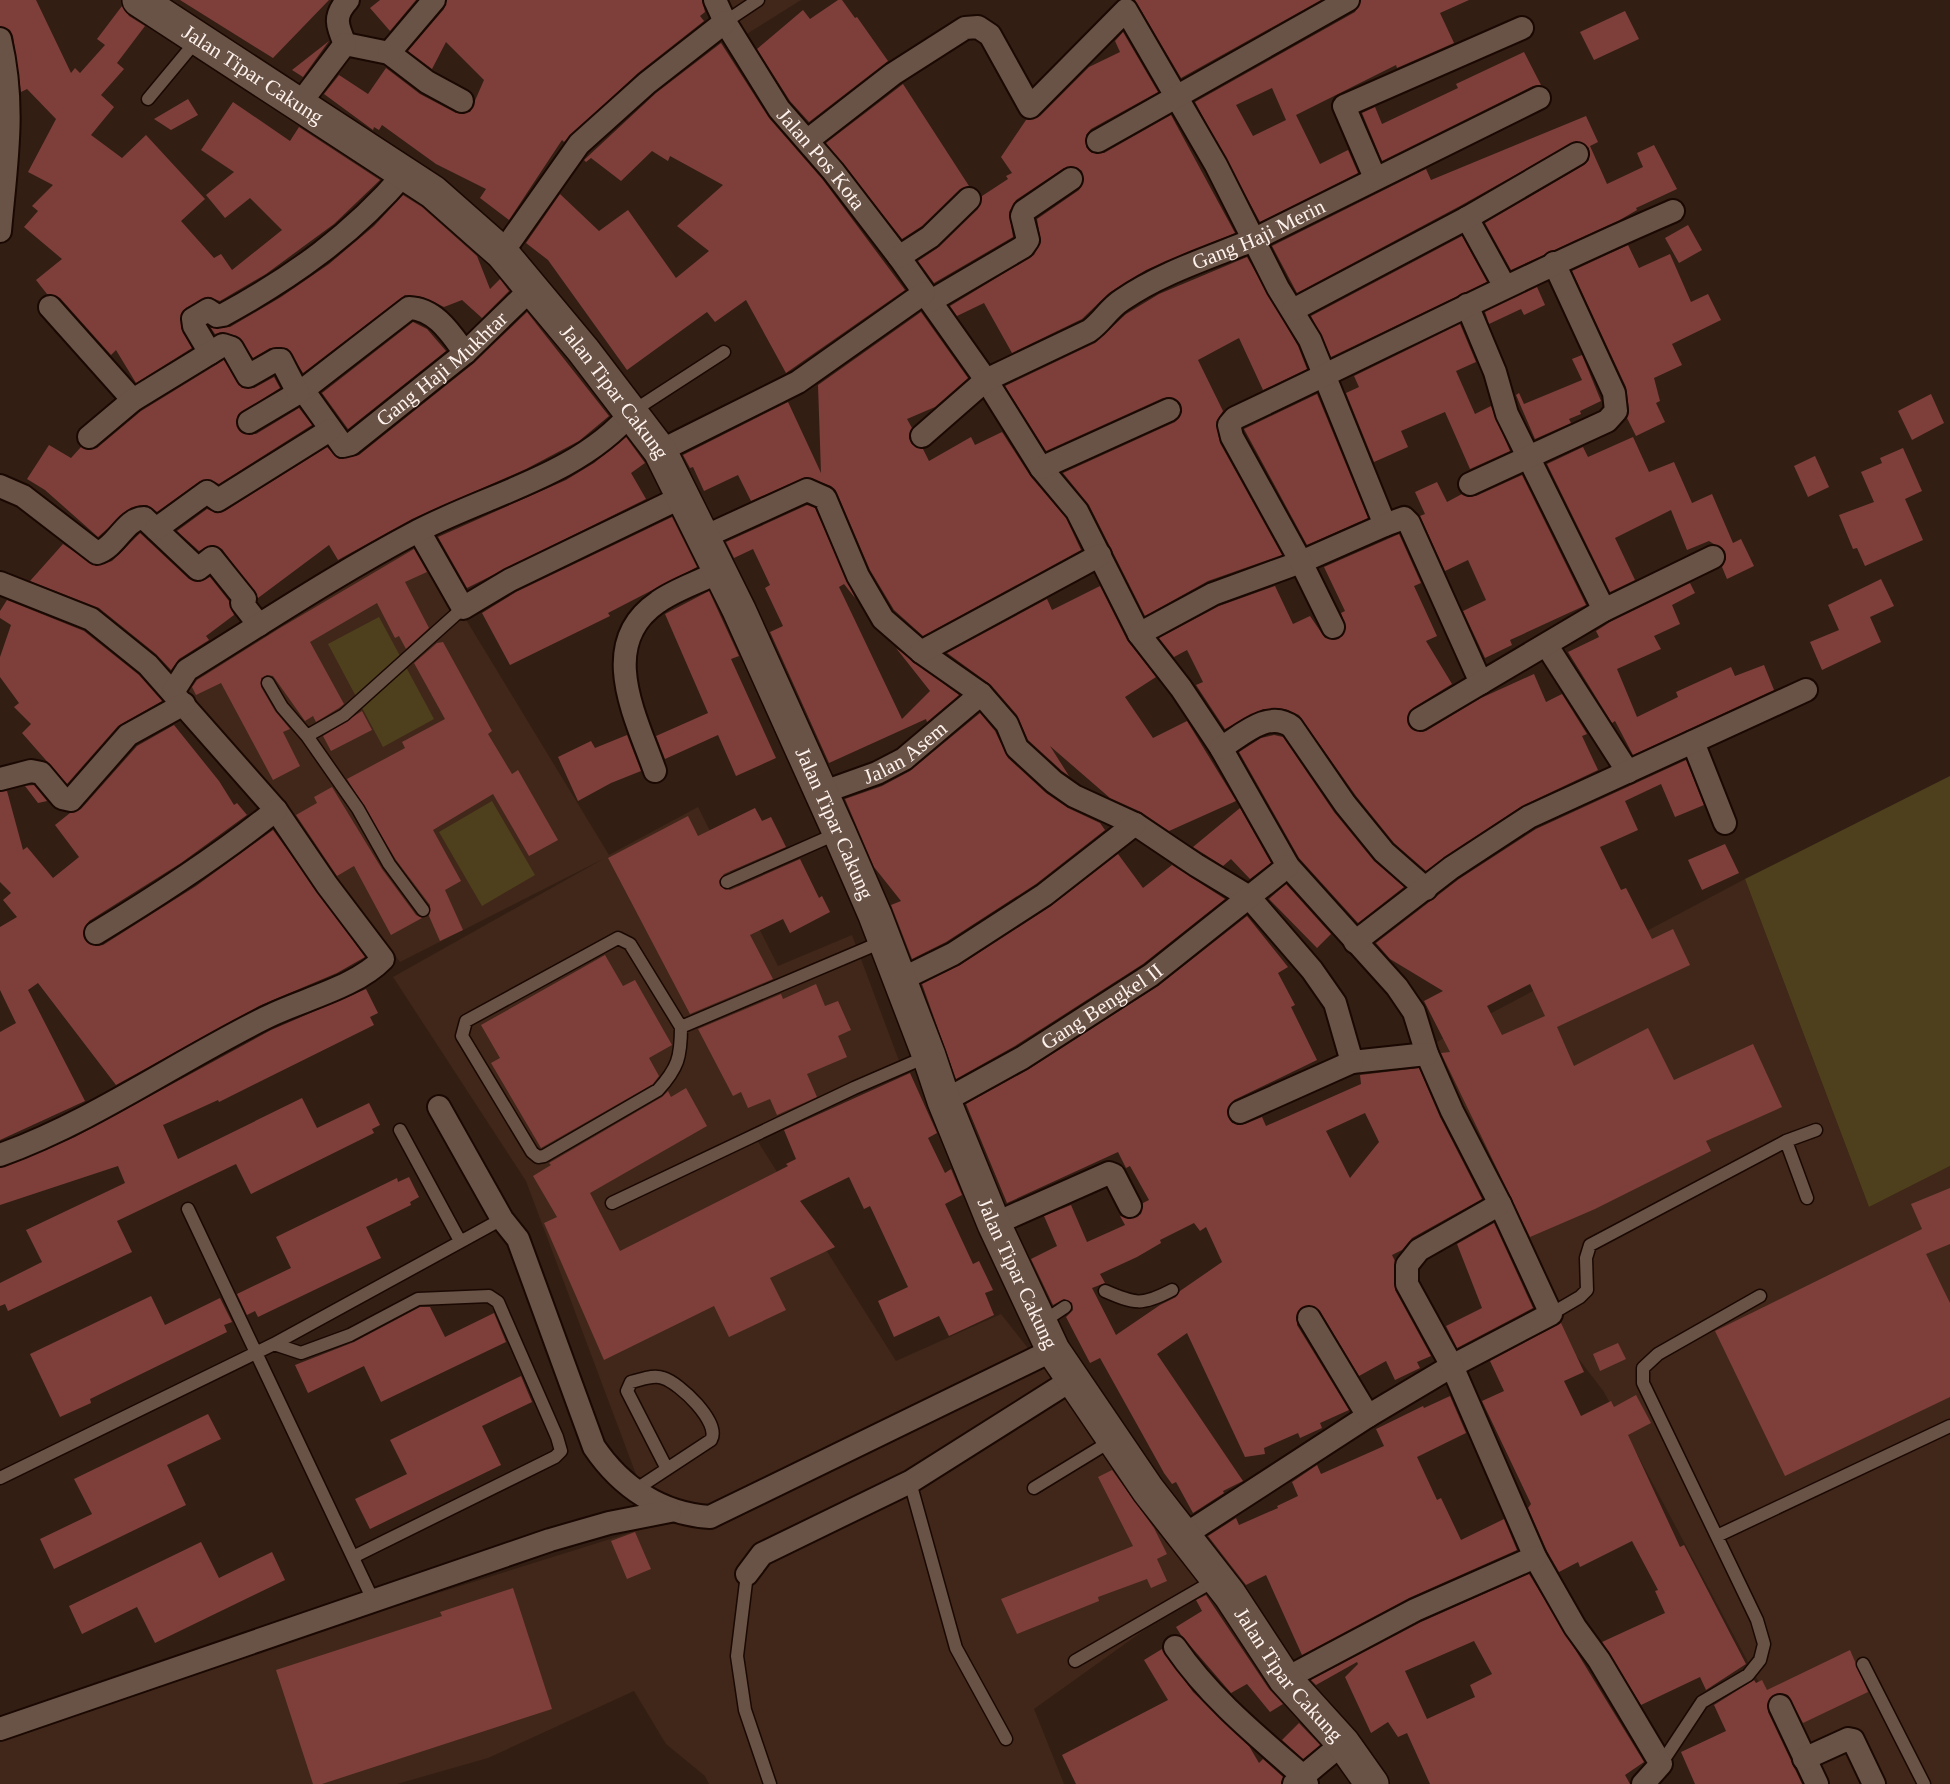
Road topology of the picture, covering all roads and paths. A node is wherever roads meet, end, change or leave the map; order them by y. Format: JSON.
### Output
{"nodes":[{"id":1,"x":139,"y":0,"type":"edge"},
{"id":2,"x":348,"y":0,"type":"edge"},
{"id":3,"x":434,"y":0,"type":"edge"},
{"id":4,"x":715,"y":0,"type":"edge"},
{"id":5,"x":758,"y":0,"type":"edge"},
{"id":6,"x":1348,"y":0,"type":"edge"},
{"id":7,"x":725,"y":22,"type":"junction"},
{"id":8,"x":1522,"y":28,"type":"dead end"},
{"id":9,"x":0,"y":39,"type":"edge"},
{"id":10,"x":198,"y":39,"type":"junction"},
{"id":11,"x":345,"y":44,"type":"junction"},
{"id":12,"x":388,"y":53,"type":"junction"},
{"id":13,"x":1539,"y":98,"type":"dead end"},
{"id":14,"x":148,"y":99,"type":"dead end"},
{"id":15,"x":1176,"y":99,"type":"junction"},
{"id":16,"x":462,"y":101,"type":"dead end"},
{"id":17,"x":298,"y":106,"type":"junction"},
{"id":18,"x":808,"y":140,"type":"junction"},
{"id":19,"x":1098,"y":141,"type":"dead end"},
{"id":20,"x":1577,"y":154,"type":"dead end"},
{"id":21,"x":405,"y":173,"type":"junction"},
{"id":22,"x":1375,"y":178,"type":"junction"},
{"id":23,"x":1071,"y":179,"type":"dead end"},
{"id":24,"x":969,"y":199,"type":"dead end"},
{"id":25,"x":1673,"y":211,"type":"dead end"},
{"id":26,"x":1467,"y":218,"type":"junction"},
{"id":27,"x":0,"y":231,"type":"edge"},
{"id":28,"x":1253,"y":240,"type":"junction"},
{"id":29,"x":502,"y":253,"type":"junction"},
{"id":30,"x":899,"y":257,"type":"junction"},
{"id":31,"x":1554,"y":263,"type":"junction"},
{"id":32,"x":1505,"y":287,"type":"junction"},
{"id":33,"x":532,"y":288,"type":"junction"},
{"id":34,"x":927,"y":297,"type":"junction"},
{"id":35,"x":1467,"y":305,"type":"junction"},
{"id":36,"x":50,"y":308,"type":"dead end"},
{"id":37,"x":1293,"y":310,"type":"junction"},
{"id":38,"x":724,"y":352,"type":"dead end"},
{"id":39,"x":210,"y":353,"type":"junction"},
{"id":40,"x":465,"y":353,"type":"junction"},
{"id":41,"x":1326,"y":376,"type":"junction"},
{"id":42,"x":986,"y":380,"type":"junction"},
{"id":43,"x":300,"y":391,"type":"junction"},
{"id":44,"x":133,"y":400,"type":"junction"},
{"id":45,"x":1168,"y":410,"type":"dead end"},
{"id":46,"x":632,"y":412,"type":"junction"},
{"id":47,"x":249,"y":422,"type":"dead end"},
{"id":48,"x":330,"y":430,"type":"junction"},
{"id":49,"x":922,"y":436,"type":"dead end"},
{"id":50,"x":89,"y":437,"type":"dead end"},
{"id":51,"x":660,"y":451,"type":"junction"},
{"id":52,"x":1527,"y":457,"type":"junction"},
{"id":53,"x":1041,"y":468,"type":"junction"},
{"id":54,"x":1470,"y":484,"type":"dead end"},
{"id":55,"x":0,"y":486,"type":"edge"},
{"id":56,"x":682,"y":497,"type":"junction"},
{"id":57,"x":1385,"y":525,"type":"junction"},
{"id":58,"x":156,"y":529,"type":"junction"},
{"id":59,"x":419,"y":531,"type":"junction"},
{"id":60,"x":704,"y":537,"type":"junction"},
{"id":61,"x":1100,"y":555,"type":"junction"},
{"id":62,"x":1713,"y":557,"type":"dead end"},
{"id":63,"x":1301,"y":562,"type":"junction"},
{"id":64,"x":720,"y":572,"type":"junction"},
{"id":65,"x":0,"y":583,"type":"edge"},
{"id":66,"x":463,"y":608,"type":"junction"},
{"id":67,"x":1605,"y":610,"type":"junction"},
{"id":68,"x":259,"y":625,"type":"junction"},
{"id":69,"x":1333,"y":627,"type":"dead end"},
{"id":70,"x":1139,"y":634,"type":"junction"},
{"id":71,"x":1547,"y":646,"type":"junction"},
{"id":72,"x":921,"y":652,"type":"junction"},
{"id":73,"x":268,"y":683,"type":"dead end"},
{"id":74,"x":1480,"y":683,"type":"junction"},
{"id":75,"x":1806,"y":690,"type":"dead end"},
{"id":76,"x":981,"y":694,"type":"junction"},
{"id":77,"x":178,"y":698,"type":"junction"},
{"id":78,"x":1420,"y":719,"type":"dead end"},
{"id":79,"x":307,"y":736,"type":"junction"},
{"id":80,"x":1693,"y":742,"type":"junction"},
{"id":81,"x":1221,"y":748,"type":"junction"},
{"id":82,"x":655,"y":771,"type":"dead end"},
{"id":83,"x":1628,"y":772,"type":"junction"},
{"id":84,"x":0,"y":779,"type":"edge"},
{"id":85,"x":821,"y":793,"type":"junction"},
{"id":86,"x":276,"y":810,"type":"junction"},
{"id":87,"x":1725,"y":823,"type":"dead end"},
{"id":88,"x":1135,"y":824,"type":"junction"},
{"id":89,"x":839,"y":832,"type":"junction"},
{"id":90,"x":1288,"y":866,"type":"junction"},
{"id":91,"x":727,"y":882,"type":"dead end"},
{"id":92,"x":1426,"y":889,"type":"junction"},
{"id":93,"x":1249,"y":897,"type":"junction"},
{"id":94,"x":423,"y":910,"type":"dead end"},
{"id":95,"x":96,"y":933,"type":"dead end"},
{"id":96,"x":884,"y":941,"type":"junction"},
{"id":97,"x":1354,"y":942,"type":"junction"},
{"id":98,"x":900,"y":980,"type":"junction"},
{"id":99,"x":681,"y":1027,"type":"junction"},
{"id":100,"x":1427,"y":1054,"type":"junction"},
{"id":101,"x":929,"y":1056,"type":"junction"},
{"id":102,"x":1352,"y":1062,"type":"junction"},
{"id":103,"x":944,"y":1101,"type":"junction"},
{"id":104,"x":440,"y":1107,"type":"dead end"},
{"id":105,"x":1240,"y":1112,"type":"dead end"},
{"id":106,"x":400,"y":1130,"type":"dead end"},
{"id":107,"x":1816,"y":1130,"type":"dead end"},
{"id":108,"x":1786,"y":1141,"type":"junction"},
{"id":109,"x":0,"y":1155,"type":"edge"},
{"id":110,"x":1807,"y":1198,"type":"dead end"},
{"id":111,"x":612,"y":1203,"type":"dead end"},
{"id":112,"x":1500,"y":1204,"type":"junction"},
{"id":113,"x":1130,"y":1206,"type":"dead end"},
{"id":114,"x":188,"y":1209,"type":"dead end"},
{"id":115,"x":502,"y":1219,"type":"junction"},
{"id":116,"x":994,"y":1224,"type":"junction"},
{"id":117,"x":460,"y":1241,"type":"junction"},
{"id":118,"x":1172,"y":1290,"type":"dead end"},
{"id":119,"x":1105,"y":1292,"type":"dead end"},
{"id":120,"x":1760,"y":1296,"type":"dead end"},
{"id":121,"x":1551,"y":1314,"type":"junction"},
{"id":122,"x":1308,"y":1318,"type":"dead end"},
{"id":123,"x":1053,"y":1327,"type":"junction"},
{"id":124,"x":274,"y":1344,"type":"junction"},
{"id":125,"x":256,"y":1353,"type":"junction"},
{"id":126,"x":1452,"y":1366,"type":"junction"},
{"id":127,"x":1073,"y":1379,"type":"junction"},
{"id":128,"x":1368,"y":1416,"type":"junction"},
{"id":129,"x":1950,"y":1426,"type":"edge"},
{"id":130,"x":1112,"y":1440,"type":"junction"},
{"id":131,"x":667,"y":1469,"type":"junction"},
{"id":132,"x":0,"y":1478,"type":"edge"},
{"id":133,"x":910,"y":1482,"type":"junction"},
{"id":134,"x":1034,"y":1488,"type":"dead end"},
{"id":135,"x":635,"y":1490,"type":"junction"},
{"id":136,"x":670,"y":1511,"type":"junction"},
{"id":137,"x":1183,"y":1536,"type":"junction"},
{"id":138,"x":1717,"y":1536,"type":"junction"},
{"id":139,"x":353,"y":1557,"type":"junction"},
{"id":140,"x":1535,"y":1557,"type":"junction"},
{"id":141,"x":747,"y":1574,"type":"joint"},
{"id":142,"x":1218,"y":1578,"type":"junction"},
{"id":143,"x":374,"y":1600,"type":"junction"},
{"id":144,"x":1175,"y":1647,"type":"dead end"},
{"id":145,"x":1075,"y":1661,"type":"dead end"},
{"id":146,"x":1863,"y":1664,"type":"dead end"},
{"id":147,"x":1285,"y":1680,"type":"junction"},
{"id":148,"x":1780,"y":1706,"type":"dead end"},
{"id":149,"x":0,"y":1729,"type":"edge"},
{"id":150,"x":1006,"y":1739,"type":"dead end"},
{"id":151,"x":1343,"y":1743,"type":"junction"},
{"id":152,"x":1804,"y":1759,"type":"junction"},
{"id":153,"x":1661,"y":1764,"type":"junction"},
{"id":154,"x":1301,"y":1782,"type":"edge"},
{"id":155,"x":770,"y":1784,"type":"edge"},
{"id":156,"x":1372,"y":1784,"type":"edge"},
{"id":157,"x":1643,"y":1784,"type":"edge"},
{"id":158,"x":1817,"y":1784,"type":"edge"},
{"id":159,"x":1874,"y":1784,"type":"edge"},
{"id":160,"x":1924,"y":1784,"type":"edge"}],
"edges":[{"from":1,"to":10,"type":"street","name":"Jalan Tipar Cakung"},
{"from":2,"to":11,"type":"street"},
{"from":3,"to":12,"type":"street"},
{"from":4,"to":7,"type":"street","name":"Jalan Pos Kota"},
{"from":5,"to":7,"type":"lane"},
{"from":6,"to":15,"type":"street"},
{"from":7,"to":18,"type":"street","name":"Jalan Pos Kota"},
{"from":7,"to":29,"type":"street"},
{"from":8,"to":22,"type":"street"},
{"from":9,"to":27,"type":"street"},
{"from":10,"to":14,"type":"lane"},
{"from":10,"to":17,"type":"street","name":"Jalan Tipar Cakung"},
{"from":11,"to":12,"type":"street"},
{"from":11,"to":17,"type":"street"},
{"from":12,"to":16,"type":"street"},
{"from":13,"to":22,"type":"street","name":"Gang Haji Merin"},
{"from":15,"to":18,"type":"street"},
{"from":15,"to":19,"type":"street"},
{"from":15,"to":28,"type":"street"},
{"from":17,"to":21,"type":"street","name":"Jalan Tipar Cakung"},
{"from":18,"to":30,"type":"street","name":"Jalan Pos Kota"},
{"from":20,"to":26,"type":"street"},
{"from":21,"to":29,"type":"street","name":"Jalan Tipar Cakung"},
{"from":21,"to":39,"type":"street"},
{"from":22,"to":28,"type":"street","name":"Gang Haji Merin"},
{"from":23,"to":34,"type":"street"},
{"from":24,"to":30,"type":"street"},
{"from":25,"to":31,"type":"street"},
{"from":26,"to":32,"type":"street"},
{"from":26,"to":37,"type":"street"},
{"from":28,"to":37,"type":"street"},
{"from":28,"to":42,"type":"street","name":"Gang Haji Merin"},
{"from":29,"to":33,"type":"street","name":"Jalan Tipar Cakung"},
{"from":30,"to":34,"type":"street","name":"Jalan Pos Kota"},
{"from":31,"to":32,"type":"street"},
{"from":31,"to":52,"type":"street"},
{"from":32,"to":35,"type":"street"},
{"from":33,"to":40,"type":"street","name":"Gang Haji Mukhtar"},
{"from":33,"to":46,"type":"street","name":"Jalan Tipar Cakung"},
{"from":34,"to":42,"type":"street","name":"Jalan Pos Kota"},
{"from":34,"to":51,"type":"street"},
{"from":35,"to":41,"type":"street"},
{"from":35,"to":52,"type":"street"},
{"from":36,"to":44,"type":"street"},
{"from":37,"to":41,"type":"street"},
{"from":38,"to":46,"type":"lane"},
{"from":39,"to":43,"type":"street"},
{"from":39,"to":44,"type":"street"},
{"from":40,"to":43,"type":"street"},
{"from":40,"to":48,"type":"street","name":"Gang Haji Mukhtar"},
{"from":41,"to":57,"type":"street"},
{"from":41,"to":63,"type":"street"},
{"from":42,"to":49,"type":"street","name":"Gang Haji Merin"},
{"from":42,"to":53,"type":"street","name":"Jalan Pos Kota"},
{"from":43,"to":47,"type":"street"},
{"from":43,"to":48,"type":"street"},
{"from":44,"to":50,"type":"street"},
{"from":45,"to":53,"type":"street"},
{"from":46,"to":51,"type":"street","name":"Jalan Tipar Cakung"},
{"from":46,"to":59,"type":"street"},
{"from":48,"to":58,"type":"street"},
{"from":51,"to":56,"type":"street","name":"Jalan Tipar Cakung"},
{"from":52,"to":54,"type":"street"},
{"from":52,"to":67,"type":"street"},
{"from":53,"to":61,"type":"street","name":"Jalan Pos Kota"},
{"from":55,"to":58,"type":"street"},
{"from":56,"to":60,"type":"street","name":"Jalan Tipar Cakung"},
{"from":56,"to":66,"type":"street"},
{"from":57,"to":63,"type":"street"},
{"from":57,"to":74,"type":"street"},
{"from":58,"to":68,"type":"street"},
{"from":59,"to":66,"type":"street"},
{"from":59,"to":68,"type":"street"},
{"from":60,"to":64,"type":"street","name":"Jalan Tipar Cakung"},
{"from":60,"to":72,"type":"street"},
{"from":61,"to":70,"type":"street","name":"Jalan Pos Kota"},
{"from":61,"to":72,"type":"street"},
{"from":62,"to":67,"type":"street"},
{"from":63,"to":69,"type":"street"},
{"from":63,"to":70,"type":"street"},
{"from":64,"to":82,"type":"street"},
{"from":64,"to":85,"type":"street","name":"Jalan Tipar Cakung"},
{"from":65,"to":77,"type":"street"},
{"from":66,"to":79,"type":"lane"},
{"from":67,"to":71,"type":"street"},
{"from":68,"to":77,"type":"street"},
{"from":70,"to":81,"type":"street","name":"Jalan Pos Kota"},
{"from":71,"to":74,"type":"street"},
{"from":71,"to":83,"type":"street"},
{"from":72,"to":76,"type":"street"},
{"from":73,"to":79,"type":"lane"},
{"from":74,"to":78,"type":"street"},
{"from":75,"to":80,"type":"street"},
{"from":76,"to":85,"type":"street","name":"Jalan Asem"},
{"from":76,"to":88,"type":"street"},
{"from":77,"to":84,"type":"street"},
{"from":77,"to":86,"type":"street"},
{"from":79,"to":94,"type":"lane"},
{"from":80,"to":83,"type":"street"},
{"from":80,"to":87,"type":"street"},
{"from":81,"to":90,"type":"street","name":"Jalan Pos Kota"},
{"from":81,"to":92,"type":"street"},
{"from":83,"to":92,"type":"street"},
{"from":85,"to":89,"type":"street","name":"Jalan Tipar Cakung"},
{"from":86,"to":95,"type":"street"},
{"from":86,"to":109,"type":"street"},
{"from":88,"to":93,"type":"street"},
{"from":88,"to":98,"type":"street"},
{"from":89,"to":91,"type":"lane"},
{"from":89,"to":96,"type":"street","name":"Jalan Tipar Cakung"},
{"from":90,"to":93,"type":"street","name":"Gang Bengkel II"},
{"from":90,"to":97,"type":"street","name":"Jalan Pos Kota"},
{"from":92,"to":97,"type":"street"},
{"from":93,"to":102,"type":"street"},
{"from":93,"to":103,"type":"street","name":"Gang Bengkel II"},
{"from":96,"to":98,"type":"street","name":"Jalan Tipar Cakung"},
{"from":96,"to":99,"type":"lane"},
{"from":97,"to":100,"type":"street","name":"Jalan Pos Kota"},
{"from":98,"to":101,"type":"street","name":"Jalan Tipar Cakung"},
{"from":99,"to":99,"type":"lane"},
{"from":100,"to":102,"type":"street"},
{"from":100,"to":112,"type":"street","name":"Jalan Pos Kota"},
{"from":101,"to":103,"type":"street","name":"Jalan Tipar Cakung"},
{"from":101,"to":111,"type":"lane"},
{"from":102,"to":105,"type":"street"},
{"from":103,"to":116,"type":"street","name":"Jalan Tipar Cakung"},
{"from":104,"to":115,"type":"street"},
{"from":106,"to":117,"type":"lane"},
{"from":107,"to":108,"type":"lane"},
{"from":108,"to":110,"type":"lane"},
{"from":108,"to":121,"type":"lane"},
{"from":112,"to":121,"type":"street","name":"Jalan Pos Kota"},
{"from":112,"to":126,"type":"street"},
{"from":113,"to":116,"type":"street"},
{"from":114,"to":125,"type":"lane"},
{"from":115,"to":117,"type":"lane"},
{"from":115,"to":135,"type":"street"},
{"from":116,"to":123,"type":"street","name":"Jalan Tipar Cakung"},
{"from":117,"to":124,"type":"lane"},
{"from":118,"to":119,"type":"lane"},
{"from":120,"to":138,"type":"lane"},
{"from":121,"to":126,"type":"street"},
{"from":122,"to":128,"type":"street"},
{"from":123,"to":127,"type":"street","name":"Jalan Tipar Cakung"},
{"from":123,"to":136,"type":"street"},
{"from":124,"to":125,"type":"lane"},
{"from":124,"to":139,"type":"lane"},
{"from":125,"to":132,"type":"lane"},
{"from":125,"to":139,"type":"lane"},
{"from":126,"to":128,"type":"street"},
{"from":126,"to":140,"type":"street"},
{"from":127,"to":130,"type":"street","name":"Jalan Tipar Cakung"},
{"from":127,"to":133,"type":"street"},
{"from":128,"to":137,"type":"street"},
{"from":129,"to":138,"type":"lane"},
{"from":130,"to":134,"type":"lane"},
{"from":130,"to":137,"type":"street","name":"Jalan Tipar Cakung"},
{"from":131,"to":131,"type":"lane"},
{"from":131,"to":135,"type":"lane"},
{"from":133,"to":141,"type":"street"},
{"from":133,"to":150,"type":"lane"},
{"from":135,"to":136,"type":"street"},
{"from":136,"to":143,"type":"street"},
{"from":137,"to":142,"type":"street","name":"Jalan Tipar Cakung"},
{"from":138,"to":153,"type":"lane"},
{"from":139,"to":143,"type":"lane"},
{"from":140,"to":147,"type":"street"},
{"from":140,"to":153,"type":"street"},
{"from":141,"to":155,"type":"lane"},
{"from":142,"to":145,"type":"lane"},
{"from":142,"to":147,"type":"street","name":"Jalan Tipar Cakung"},
{"from":143,"to":149,"type":"street"},
{"from":144,"to":154,"type":"street"},
{"from":146,"to":160,"type":"lane"},
{"from":147,"to":151,"type":"street","name":"Jalan Tipar Cakung"},
{"from":148,"to":152,"type":"street"},
{"from":151,"to":154,"type":"street"},
{"from":151,"to":156,"type":"street","name":"Jalan Tipar Cakung"},
{"from":152,"to":158,"type":"street"},
{"from":152,"to":159,"type":"street"},
{"from":153,"to":157,"type":"street"}]}
